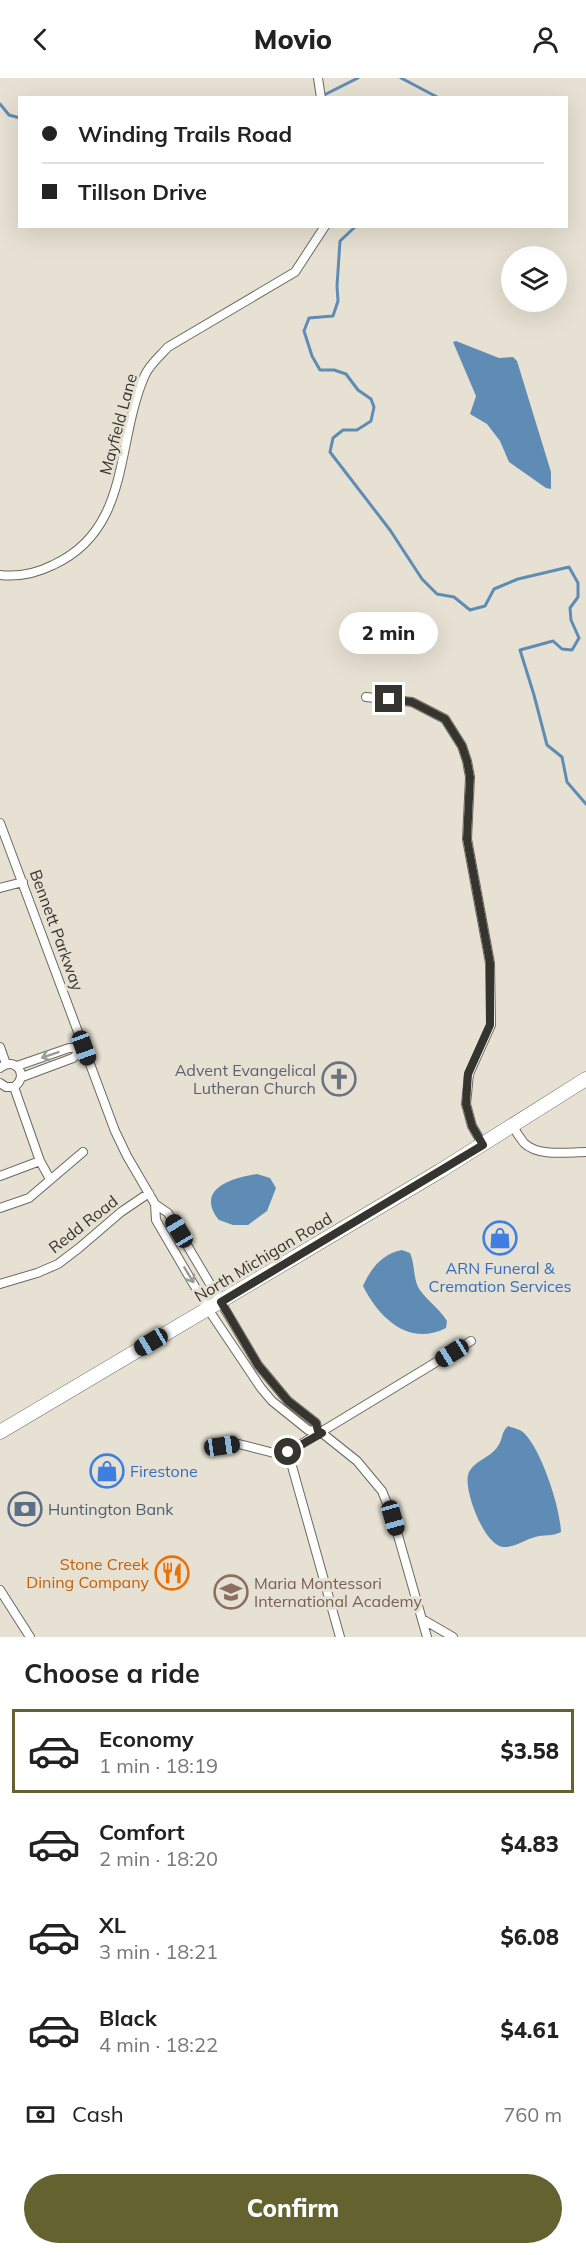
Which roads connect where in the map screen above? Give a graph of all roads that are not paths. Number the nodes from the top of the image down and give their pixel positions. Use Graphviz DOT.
graph roads {
  1 [pos="319,80"];
  2 [pos="321,96"];
  3 [pos="324,228"];
  4 [pos="0,575"];
  5 [pos="366,697"];
  6 [pos="0,823"];
  7 [pos="23,882"];
  8 [pos="0,888"];
  9 [pos="0,1047"];
  10 [pos="84,1048"];
  11 [pos="3,1066"];
  12 [pos="17,1066"];
  13 [pos="22,1077"];
  14 [pos="586,1079"];
  15 [pos="0,1083"];
  16 [pos="14,1087"];
  17 [pos="513,1126"];
  18 [pos="483,1145"];
  19 [pos="83,1152"];
  20 [pos="586,1152"];
  21 [pos="40,1161"];
  22 [pos="0,1176"];
  23 [pos="51,1179"];
  24 [pos="149,1193"];
  25 [pos="155,1204"];
  26 [pos="0,1208"];
  27 [pos="0,1284"];
  28 [pos="214,1305"];
  29 [pos="471,1341"];
  30 [pos="0,1432"];
  31 [pos="320,1432"];
  32 [pos="222,1446"];
  33 [pos="288,1452"];
  34 [pos="0,1590"];
  35 [pos="422,1619"];
  36 [pos="30,1637"];
  37 [pos="340,1637"];
  38 [pos="427,1637"];
  39 [pos="453,1637"];
  1 -- 2 [label="street"];
  3 -- 4 [label="street, Mayfield Lane"];
  5 -- 18 [label="street"];
  6 -- 7 [label="street, Bennett Parkway"];
  7 -- 8 [label="street"];
  7 -- 10 [label="street, Bennett Parkway"];
  9 -- 11 [label="street"];
  10 -- 12 [label="street, one-way"];
  10 -- 13 [label="street"];
  10 -- 24 [label="street, Bennett Parkway"];
  11 -- 12 [label="street"];
  12 -- 13 [label="street"];
  13 -- 16 [label="street"];
  14 -- 17 [label="main road, North Michigan Road"];
  15 -- 16 [label="street"];
  16 -- 21 [label="street"];
  17 -- 18 [label="main road, North Michigan Road"];
  17 -- 20 [label="street"];
  18 -- 28 [label="main road, North Michigan Road"];
  19 -- 23 [label="street"];
  21 -- 22 [label="street"];
  21 -- 23 [label="street"];
  23 -- 26 [label="street"];
  24 -- 25 [label="street, Bennett Parkway"];
  24 -- 27 [label="street, Redd Road"];
  25 -- 28 [label="street, Bennett Parkway"];
  25 -- 28 [label="street, Bennett Parkway, one-way"];
  28 -- 30 [label="main road, North Michigan Road"];
  28 -- 31 [label="street"];
  28 -- 31 [label="street"];
  29 -- 31 [label="street"];
  31 -- 33 [label="street"];
  31 -- 35 [label="street"];
  32 -- 33 [label="street"];
  33 -- 37 [label="street"];
  34 -- 36 [label="street"];
  35 -- 38 [label="street"];
  35 -- 39 [label="street"];
}
